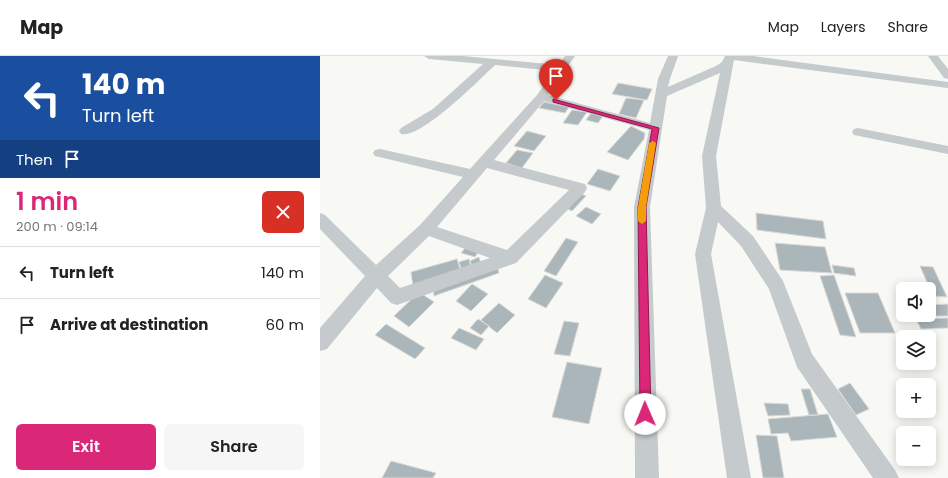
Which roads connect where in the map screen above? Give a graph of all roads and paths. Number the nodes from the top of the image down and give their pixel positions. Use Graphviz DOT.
graph roads {
  1 [pos="429,56"];
  2 [pos="673,56"];
  3 [pos="933,56"];
  4 [pos="729,59"];
  5 [pos="492,62"];
  6 [pos="566,62"];
  7 [pos="948,76"];
  8 [pos="948,85"];
  9 [pos="661,94"];
  10 [pos="541,97"];
  11 [pos="655,128"];
  12 [pos="405,131"];
  13 [pos="858,132"];
  14 [pos="948,150"];
  15 [pos="380,153"];
  16 [pos="484,162"];
  17 [pos="473,175"];
  18 [pos="714,208"];
  19 [pos="320,219"];
  20 [pos="426,229"];
  21 [pos="510,258"];
  22 [pos="376,276"];
  23 [pos="320,342"];
  24 [pos="646,478"];
  25 [pos="739,478"];
  26 [pos="887,478"];
  1 -- 5 [label="street"];
  2 -- 9 [label="street"];
  3 -- 7 [label="street"];
  4 -- 8 [label="street"];
  4 -- 9 [label="street"];
  4 -- 18 [label="street"];
  5 -- 6 [label="street"];
  5 -- 12 [label="street"];
  6 -- 10 [label="street"];
  9 -- 11 [label="street"];
  10 -- 11 [label="street"];
  10 -- 16 [label="street"];
  11 -- 24 [label="street"];
  13 -- 14 [label="street"];
  15 -- 17 [label="street"];
  16 -- 17 [label="street"];
  16 -- 21 [label="street"];
  17 -- 20 [label="street"];
  18 -- 25 [label="street"];
  18 -- 26 [label="street"];
  19 -- 22 [label="street"];
  20 -- 21 [label="street"];
  20 -- 22 [label="street"];
  21 -- 22 [label="street"];
  22 -- 23 [label="street"];
}
